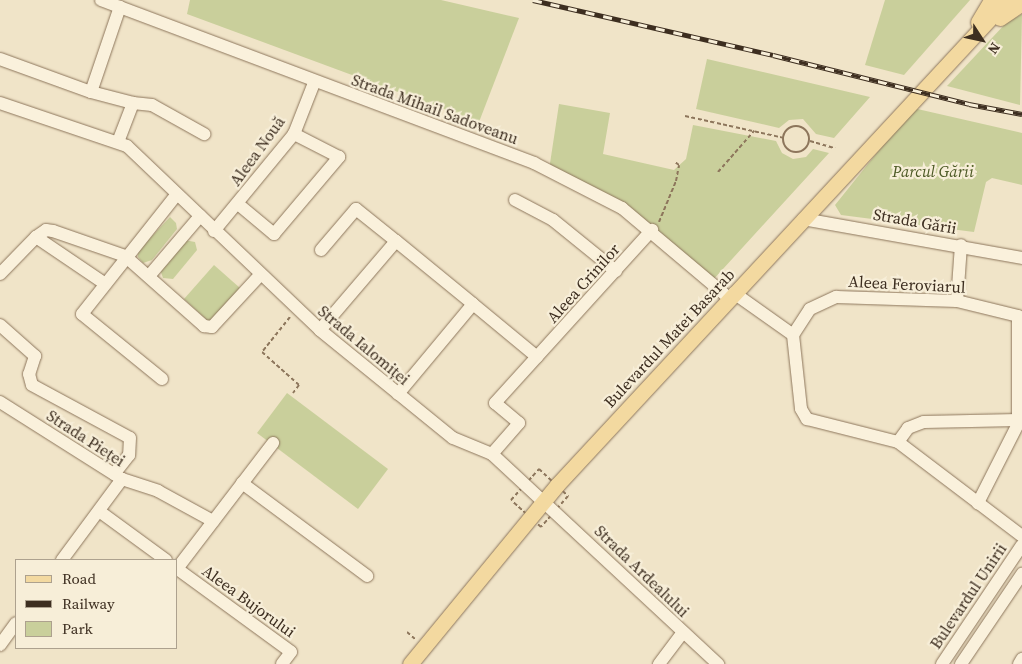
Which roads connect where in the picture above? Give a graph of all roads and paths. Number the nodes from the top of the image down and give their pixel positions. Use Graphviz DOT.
graph roads {
  1 [pos="101,0"];
  2 [pos="991,0"];
  3 [pos="1007,0"];
  4 [pos="1022,3"];
  5 [pos="120,7"];
  6 [pos="964,46"];
  7 [pos="0,59"];
  8 [pos="314,83"];
  9 [pos="927,85"];
  10 [pos="91,92"];
  11 [pos="0,103"];
  12 [pos="133,103"];
  13 [pos="686,116"];
  14 [pos="754,131"];
  15 [pos="204,134"];
  16 [pos="294,134"];
  17 [pos="784,138"];
  18 [pos="809,141"];
  19 [pos="118,142"];
  20 [pos="835,148"];
  21 [pos="675,162"];
  22 [pos="718,172"];
  23 [pos="177,194"];
  24 [pos="514,200"];
  25 [pos="238,204"];
  26 [pos="200,216"];
  27 [pos="803,219"];
  28 [pos="652,230"];
  29 [pos="214,231"];
  30 [pos="36,237"];
  31 [pos="396,241"];
  32 [pos="961,245"];
  33 [pos="321,250"];
  34 [pos="125,256"];
  35 [pos="1022,258"];
  36 [pos="616,271"];
  37 [pos="0,274"];
  38 [pos="260,275"];
  39 [pos="149,276"];
  40 [pos="104,283"];
  41 [pos="732,295"];
  42 [pos="957,301"];
  43 [pos="473,304"];
  44 [pos="296,309"];
  45 [pos="0,325"];
  46 [pos="320,330"];
  47 [pos="793,335"];
  48 [pos="538,357"];
  49 [pos="162,379"];
  50 [pos="293,393"];
  51 [pos="398,394"];
  52 [pos="0,402"];
  53 [pos="1018,420"];
  54 [pos="898,442"];
  55 [pos="272,443"];
  56 [pos="492,454"];
  57 [pos="118,477"];
  58 [pos="242,483"];
  59 [pos="544,500"];
  60 [pos="978,503"];
  61 [pos="99,511"];
  62 [pos="213,521"];
  63 [pos="1022,536"];
  64 [pos="1022,546"];
  65 [pos="63,559"];
  66 [pos="165,559"];
  67 [pos="178,568"];
  68 [pos="178,570"];
  69 [pos="1022,574"];
  70 [pos="367,576"];
  71 [pos="15,624"];
  72 [pos="682,633"];
  73 [pos="0,646"];
  74 [pos="1022,659"];
  75 [pos="282,664"];
  76 [pos="410,664"];
  77 [pos="659,664"];
  78 [pos="718,664"];
  79 [pos="942,664"];
  80 [pos="961,664"];
  81 [pos="1019,664"];
  1 -- 5 [label="street, Strada Mihail Sadoveanu"];
  2 -- 6 [label="main road, Bulevardul Matei Basarab"];
  3 -- 6 [label="main road, Bulevardul Matei Basarab"];
  4 -- 9 [label="main road"];
  5 -- 8 [label="street, Strada Mihail Sadoveanu"];
  5 -- 10 [label="street"];
  6 -- 9 [label="main road, Bulevardul Matei Basarab"];
  7 -- 10 [label="street"];
  8 -- 16 [label="street, Aleea Nouă"];
  8 -- 28 [label="street, Strada Mihail Sadoveanu"];
  9 -- 27 [label="main road, Bulevardul Matei Basarab"];
  10 -- 12 [label="street"];
  11 -- 19 [label="street, Strada Ialomiței"];
  12 -- 15 [label="street"];
  12 -- 19 [label="street"];
  13 -- 14 [label="path"];
  14 -- 17 [label="path"];
  14 -- 22 [label="path"];
  16 -- 25 [label="street, Aleea Nouă"];
  16 -- 25 [label="street"];
  17 -- 18 [label="path"];
  17 -- 18 [label="path"];
  18 -- 20 [label="path"];
  19 -- 23 [label="street, Strada Ialomiței"];
  21 -- 28 [label="path"];
  23 -- 26 [label="street, Strada Ialomiței"];
  23 -- 34 [label="street"];
  24 -- 36 [label="street"];
  25 -- 29 [label="street, Aleea Nouă"];
  26 -- 29 [label="street, Strada Ialomiței"];
  26 -- 39 [label="street"];
  27 -- 32 [label="street, Strada Gării"];
  27 -- 41 [label="main road, Bulevardul Matei Basarab"];
  28 -- 36 [label="street, Aleea Crinilor"];
  28 -- 41 [label="street, Strada Mihail Sadoveanu"];
  29 -- 38 [label="street, Strada Ialomiței"];
  30 -- 34 [label="street"];
  30 -- 37 [label="street"];
  30 -- 40 [label="street"];
  31 -- 33 [label="street"];
  31 -- 43 [label="street"];
  31 -- 46 [label="street"];
  32 -- 35 [label="street, Strada Gării"];
  32 -- 42 [label="street"];
  34 -- 39 [label="street"];
  34 -- 40 [label="street"];
  36 -- 48 [label="street, Aleea Crinilor"];
  38 -- 39 [label="street"];
  38 -- 44 [label="street, Strada Ialomiței"];
  40 -- 49 [label="street"];
  41 -- 47 [label="street"];
  41 -- 59 [label="main road, Bulevardul Matei Basarab"];
  42 -- 47 [label="street, Aleea Feroviarul"];
  42 -- 53 [label="street, Aleea Feroviarul"];
  43 -- 48 [label="street"];
  43 -- 51 [label="street"];
  44 -- 46 [label="street, Strada Ialomiței"];
  44 -- 50 [label="path"];
  45 -- 57 [label="street"];
  46 -- 51 [label="street, Strada Ialomiței"];
  47 -- 54 [label="street"];
  48 -- 56 [label="street, Aleea Crinilor"];
  51 -- 56 [label="street, Strada Ialomiței"];
  52 -- 57 [label="street, Strada Pieței"];
  53 -- 54 [label="street"];
  53 -- 60 [label="street, Aleea Feroviarul"];
  54 -- 60 [label="street"];
  55 -- 58 [label="street"];
  56 -- 59 [label="street, Strada Ialomiței"];
  57 -- 61 [label="street, Strada Pieței"];
  57 -- 62 [label="street"];
  58 -- 62 [label="street"];
  58 -- 70 [label="street"];
  59 -- 72 [label="street, Strada Ardealului"];
  59 -- 76 [label="main road, Bulevardul Matei Basarab"];
  60 -- 63 [label="street"];
  61 -- 65 [label="street, Strada Pieței"];
  61 -- 66 [label="street"];
  62 -- 67 [label="street"];
  64 -- 79 [label="street, Bulevardul Unirii"];
  68 -- 75 [label="street, Aleea Bujorului"];
  69 -- 80 [label="street, Bulevardul Unirii"];
  71 -- 73 [label="street"];
  72 -- 77 [label="street"];
  72 -- 78 [label="street, Strada Ardealului"];
  74 -- 81 [label="street"];
}
